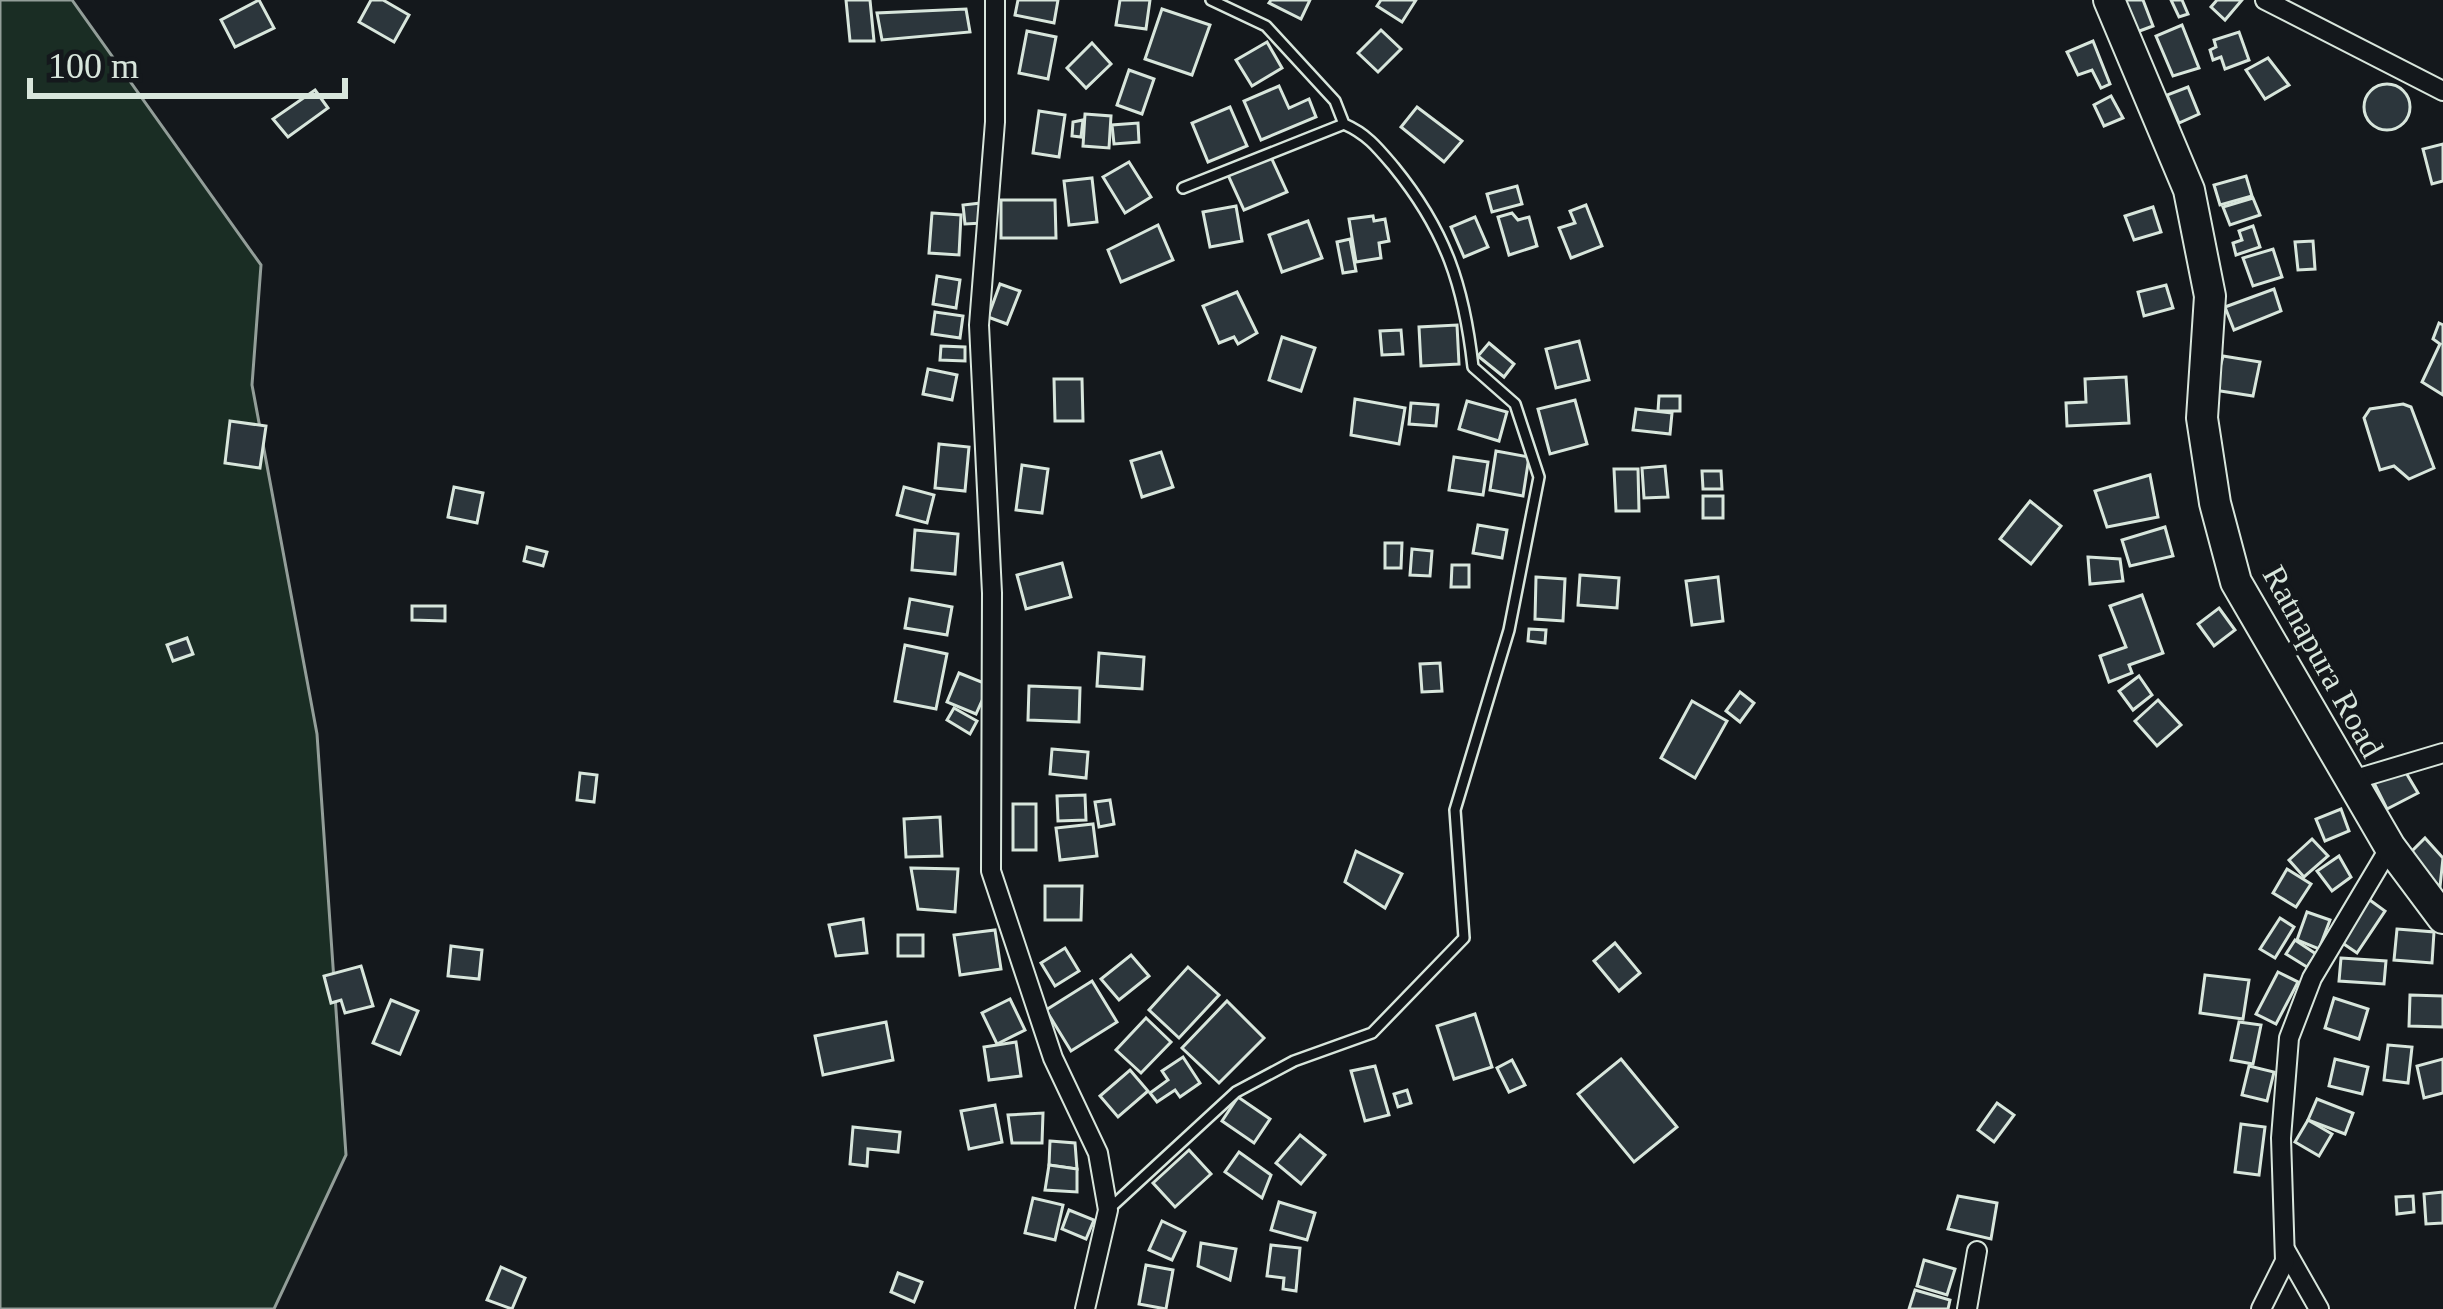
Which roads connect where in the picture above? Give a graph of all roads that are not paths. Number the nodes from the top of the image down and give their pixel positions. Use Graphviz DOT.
graph roads {
  1 [pos="995,0"];
  2 [pos="1211,0"];
  3 [pos="2109,0"];
  4 [pos="2265,0"];
  5 [pos="2443,92"];
  6 [pos="1344,124"];
  7 [pos="1183,188"];
  8 [pos="2443,753"];
  9 [pos="2349,781"];
  10 [pos="2390,848"];
  11 [pos="2443,918"];
  12 [pos="1108,1210"];
  13 [pos="2284,1248"];
  14 [pos="1977,1250"];
  15 [pos="1085,1309"];
  16 [pos="1967,1309"];
  17 [pos="2261,1309"];
  18 [pos="2319,1309"];
  1 -- 12 [label="street"];
  2 -- 6 [label="lane"];
  3 -- 9 [label="highway, Ratnapura Road"];
  4 -- 5 [label="street"];
  6 -- 7 [label="lane"];
  6 -- 12 [label="lane"];
  8 -- 9 [label="street"];
  9 -- 10 [label="highway, Ratnapura Road"];
  10 -- 11 [label="highway, Ratnapura Road"];
  10 -- 13 [label="street"];
  12 -- 15 [label="street"];
  13 -- 17 [label="street"];
  13 -- 18 [label="street"];
  14 -- 16 [label="street"];
}
